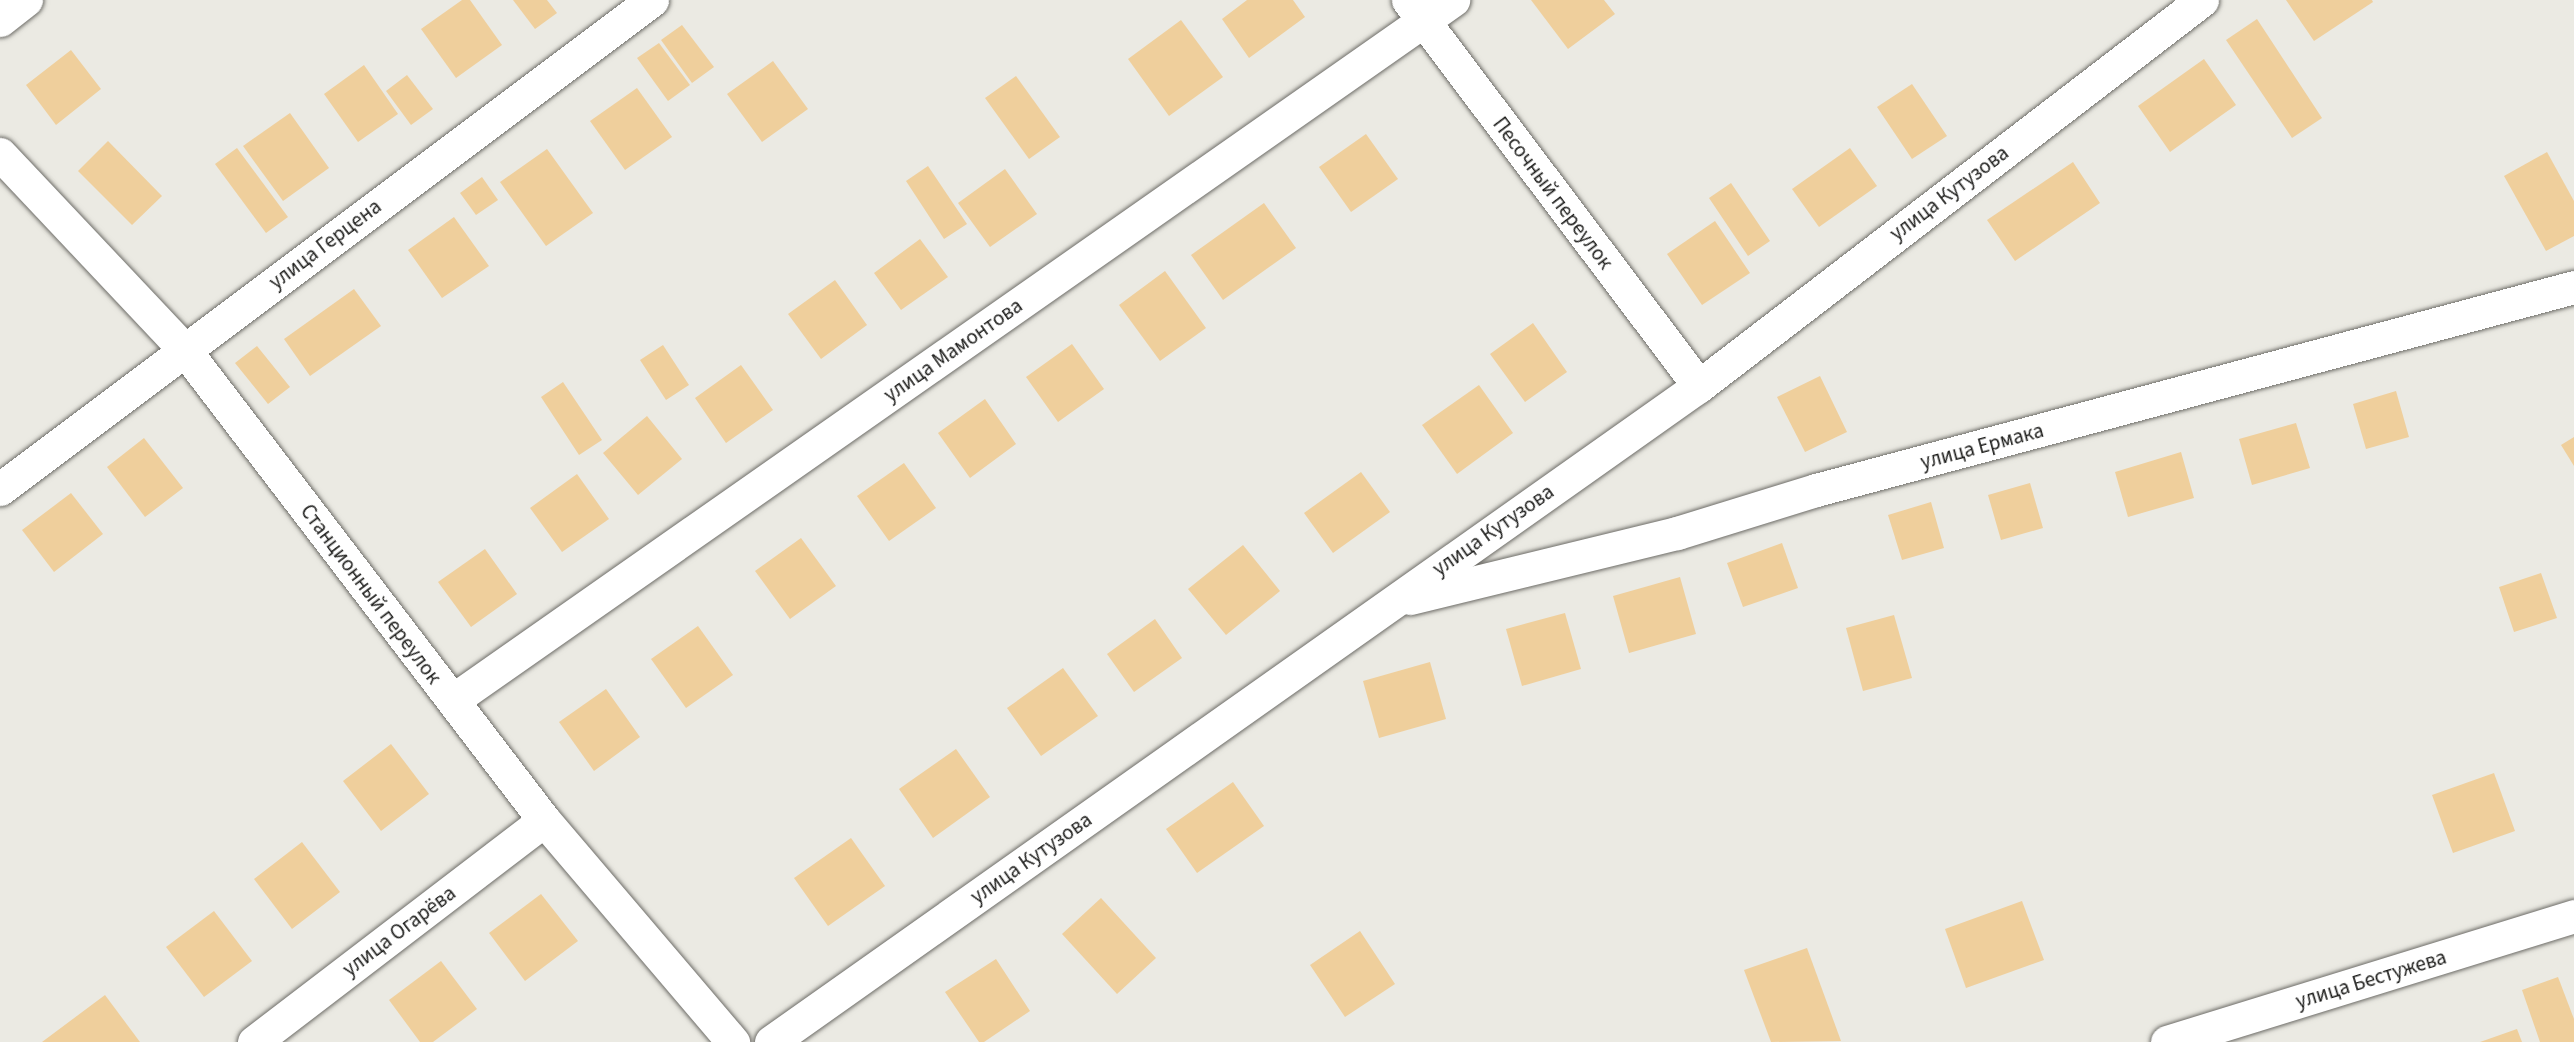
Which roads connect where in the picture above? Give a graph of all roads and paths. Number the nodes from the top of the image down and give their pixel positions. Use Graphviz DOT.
graph roads {
  1 [pos="26,0"];
  2 [pos="652,0"];
  3 [pos="1453,0"];
  4 [pos="2202,0"];
  5 [pos="1416,11"];
  6 [pos="0,20"];
  7 [pos="0,154"];
  8 [pos="2574,287"];
  9 [pos="184,349"];
  10 [pos="1699,386"];
  11 [pos="0,489"];
  12 [pos="1391,603"];
  13 [pos="453,700"];
  14 [pos="544,820"];
  15 [pos="2574,916"];
  16 [pos="254,1042"];
  17 [pos="733,1042"];
  18 [pos="771,1042"];
  19 [pos="2167,1042"];
  1 -- 6 [label="street"];
  2 -- 9 [label="street, улица Герцена"];
  3 -- 5 [label="street, улица Мамонтова"];
  4 -- 10 [label="street, улица Кутузова"];
  5 -- 10 [label="street, Песочный переулок"];
  5 -- 13 [label="street, улица Мамонтова"];
  7 -- 9 [label="street, Станционный переулок"];
  8 -- 12 [label="street, улица Ермака"];
  9 -- 11 [label="street, улица Герцена"];
  9 -- 13 [label="street, Станционный переулок"];
  10 -- 12 [label="street, улица Кутузова"];
  12 -- 18 [label="street, улица Кутузова"];
  13 -- 14 [label="street, Станционный переулок"];
  14 -- 16 [label="street, улица Огарёва"];
  14 -- 17 [label="street, Станционный переулок"];
  15 -- 19 [label="street, улица Бестужева"];
}
